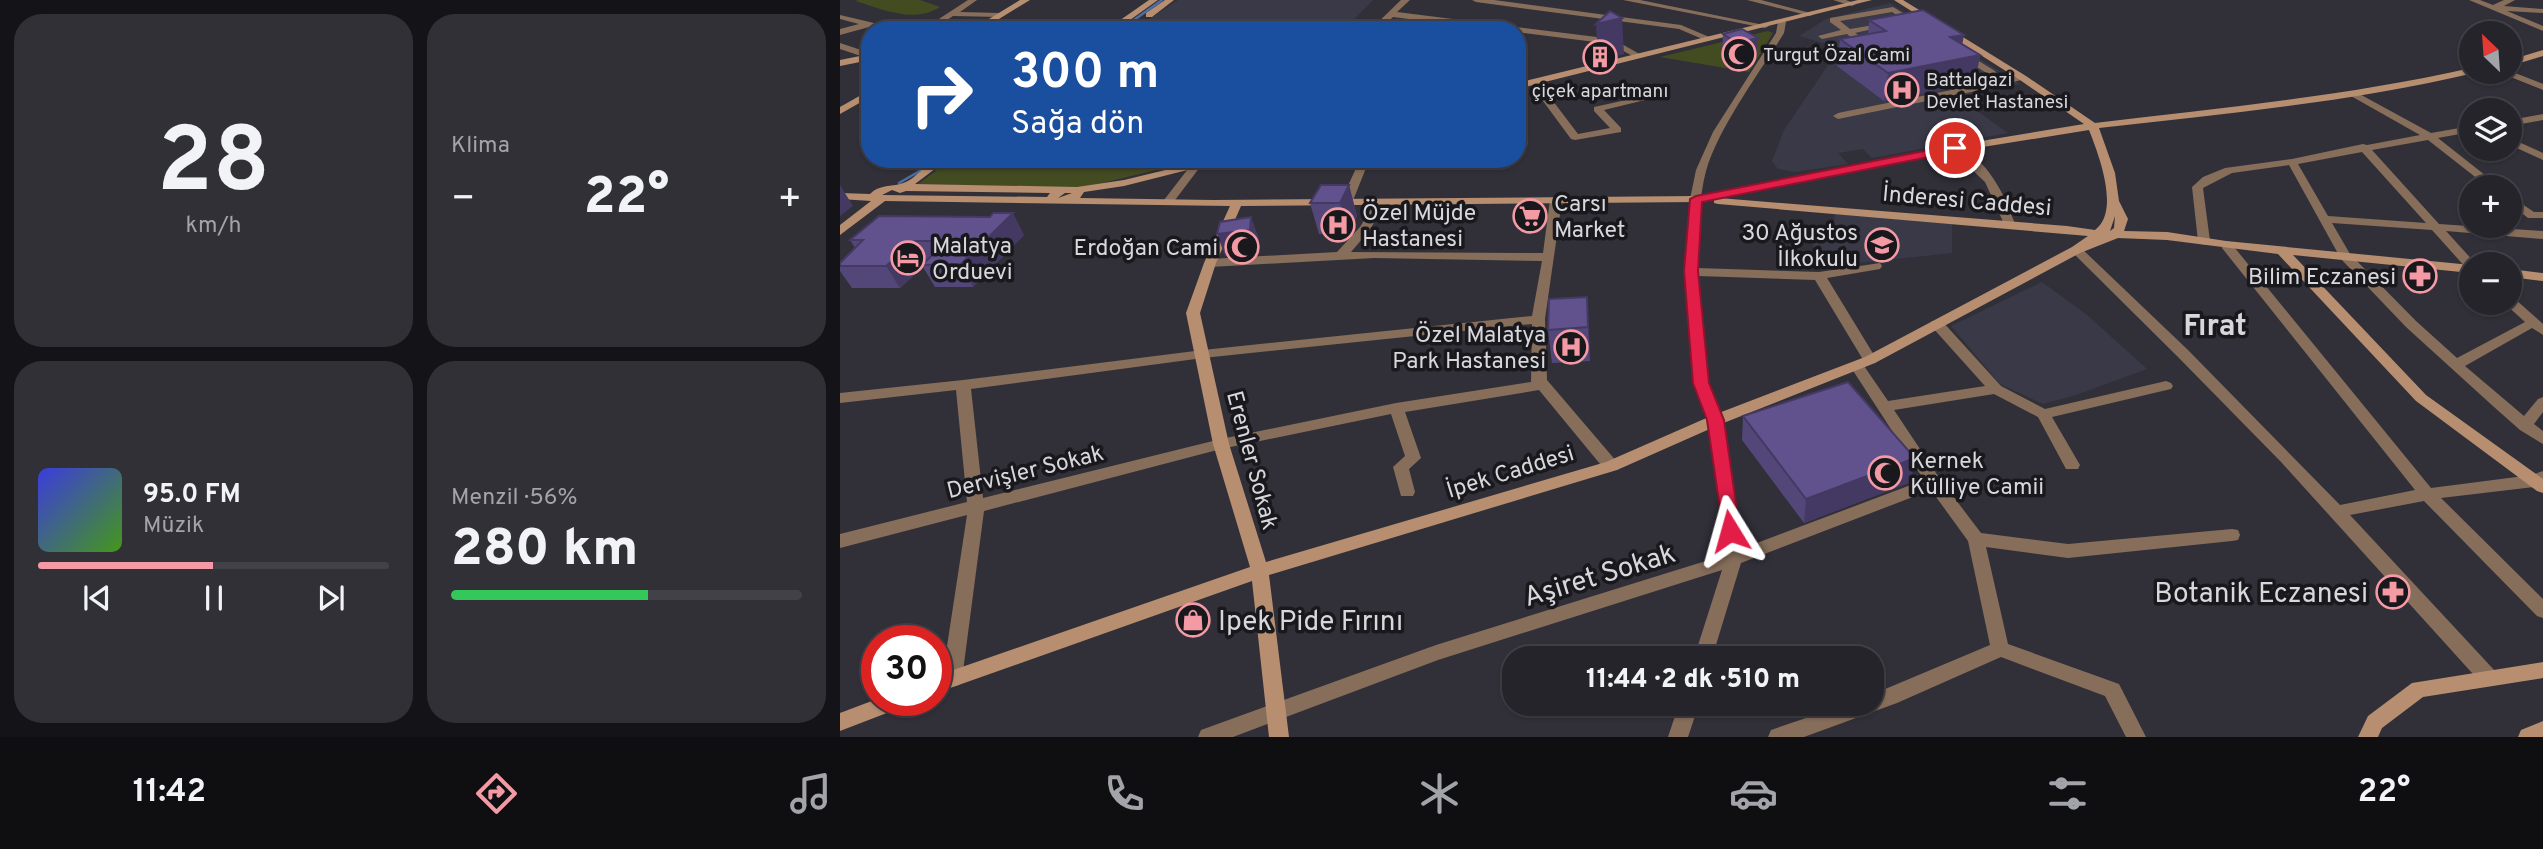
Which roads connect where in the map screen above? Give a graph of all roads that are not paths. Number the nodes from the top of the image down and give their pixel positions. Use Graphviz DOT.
graph roads {
  1 [pos="973,0"];
  2 [pos="1026,0"];
  3 [pos="1154,0"];
  4 [pos="1170,0"];
  5 [pos="1406,0"];
  6 [pos="1476,0"];
  7 [pos="1544,0"];
  8 [pos="1626,0"];
  9 [pos="1751,0"];
  10 [pos="1837,0"];
  11 [pos="1868,0"];
  12 [pos="1898,0"];
  13 [pos="2473,0"];
  14 [pos="2511,0"];
  15 [pos="1852,4"];
  16 [pos="2493,8"];
  17 [pos="1532,11"];
  18 [pos="2543,11"];
  19 [pos="951,13"];
  20 [pos="1391,14"];
  21 [pos="1810,14"];
  22 [pos="1001,15"];
  23 [pos="1609,16"];
  24 [pos="840,17"];
  25 [pos="939,21"];
  26 [pos="991,21"];
  27 [pos="1123,21"];
  28 [pos="1140,21"];
  29 [pos="1384,21"];
  30 [pos="1458,21"];
  31 [pos="861,22"];
  32 [pos="1782,22"];
  33 [pos="1938,24"];
  34 [pos="1840,25"];
  35 [pos="1910,25"];
  36 [pos="861,26"];
  37 [pos="1765,26"];
  38 [pos="1921,27"];
  39 [pos="1526,29"];
  40 [pos="2543,29"];
  41 [pos="840,32"];
  42 [pos="1849,32"];
  43 [pos="1896,32"];
  44 [pos="1858,38"];
  45 [pos="1710,39"];
  46 [pos="1943,41"];
  47 [pos="1840,42"];
  48 [pos="840,46"];
  49 [pos="1954,48"];
  50 [pos="2543,53"];
  51 [pos="861,54"];
  52 [pos="1639,57"];
  53 [pos="861,59"];
  54 [pos="2522,59"];
  55 [pos="840,63"];
  56 [pos="2459,73"];
  57 [pos="2023,78"];
  58 [pos="2522,79"];
  59 [pos="1534,82"];
  60 [pos="1526,84"];
  61 [pos="1996,84"];
  62 [pos="2543,87"];
  63 [pos="2354,94"];
  64 [pos="861,98"];
  65 [pos="1640,100"];
  66 [pos="840,111"];
  67 [pos="1838,116"];
  68 [pos="2540,119"];
  69 [pos="2522,121"];
  70 [pos="2093,126"];
  71 [pos="2459,131"];
  72 [pos="2429,135"];
  73 [pos="2363,147"];
  74 [pos="2522,147"];
  75 [pos="1955,148"];
  76 [pos="2543,157"];
  77 [pos="2292,162"];
  78 [pos="915,168"];
  79 [pos="928,168"];
  80 [pos="1191,168"];
  81 [pos="1194,168"];
  82 [pos="1361,168"];
  83 [pos="2480,175"];
  84 [pos="1124,183"];
  85 [pos="840,188"];
  86 [pos="886,193"];
  87 [pos="840,196"];
  88 [pos="1062,197"];
  89 [pos="1696,199"];
  90 [pos="1556,200"];
  91 [pos="1115,201"];
  92 [pos="2113,201"];
  93 [pos="1168,202"];
  94 [pos="1237,203"];
  95 [pos="1346,203"];
  96 [pos="1380,203"];
  97 [pos="2522,207"];
  98 [pos="2537,216"];
  99 [pos="2324,219"];
  100 [pos="840,220"];
  101 [pos="2009,224"];
  102 [pos="2543,225"];
  103 [pos="2435,229"];
  104 [pos="840,231"];
  105 [pos="2097,234"];
  106 [pos="2115,234"];
  107 [pos="2543,235"];
  108 [pos="2204,241"];
  109 [pos="2226,245"];
  110 [pos="2076,250"];
  111 [pos="2281,250"];
  112 [pos="2459,254"];
  113 [pos="1340,256"];
  114 [pos="2345,256"];
  115 [pos="1549,257"];
  116 [pos="1210,263"];
  117 [pos="1876,266"];
  118 [pos="2459,266"];
  119 [pos="1691,271"];
  120 [pos="2522,274"];
  121 [pos="1819,276"];
  122 [pos="2543,277"];
  123 [pos="2522,313"];
  124 [pos="1538,319"];
  125 [pos="1937,324"];
  126 [pos="2538,327"];
  127 [pos="1203,354"];
  128 [pos="1863,363"];
  129 [pos="2456,365"];
  130 [pos="1540,381"];
  131 [pos="963,385"];
  132 [pos="2166,386"];
  133 [pos="1996,389"];
  134 [pos="840,398"];
  135 [pos="2543,402"];
  136 [pos="1884,407"];
  137 [pos="1396,408"];
  138 [pos="2043,415"];
  139 [pos="1716,420"];
  140 [pos="2525,426"];
  141 [pos="2543,439"];
  142 [pos="1221,444"];
  143 [pos="2072,465"];
  144 [pos="1611,466"];
  145 [pos="2540,482"];
  146 [pos="1934,483"];
  147 [pos="1407,492"];
  148 [pos="2427,494"];
  149 [pos="976,507"];
  150 [pos="2339,511"];
  151 [pos="2232,535"];
  152 [pos="1976,539"];
  153 [pos="840,541"];
  154 [pos="1734,559"];
  155 [pos="1260,571"];
  156 [pos="2543,611"];
  157 [pos="952,638"];
  158 [pos="1707,646"];
  159 [pos="2000,649"];
  160 [pos="2543,670"];
  161 [pos="2489,678"];
  162 [pos="952,679"];
  163 [pos="1278,709"];
  164 [pos="861,714"];
  165 [pos="1685,716"];
  166 [pos="840,722"];
  167 [pos="2543,730"];
  168 [pos="1208,737"];
  169 [pos="1279,737"];
  170 [pos="1678,737"];
  171 [pos="1778,737"];
  172 [pos="2136,737"];
  173 [pos="2368,737"];
  174 [pos="2528,737"];
  1 -- 19 [label="street"];
  2 -- 22 [label="main road"];
  3 -- 27 [label="main road"];
  4 -- 28 [label="main road"];
  5 -- 20 [label="street"];
  6 -- 17 [label="street"];
  7 -- 17 [label="street"];
  8 -- 23 [label="street"];
  8 -- 37 [label="street"];
  9 -- 21 [label="street"];
  10 -- 15 [label="street"];
  11 -- 15 [label="main road"];
  12 -- 33 [label="main road"];
  13 -- 16 [label="street"];
  14 -- 16 [label="street"];
  15 -- 21 [label="main road"];
  16 -- 18 [label="street"];
  16 -- 40 [label="street"];
  17 -- 23 [label="street"];
  19 -- 22 [label="street"];
  19 -- 25 [label="street"];
  20 -- 29 [label="street"];
  20 -- 30 [label="street"];
  21 -- 32 [label="main road"];
  22 -- 26 [label="main road"];
  23 -- 45 [label="street"];
  24 -- 31 [label="street"];
  32 -- 37 [label="main road"];
  32 -- 89 [label="street"];
  33 -- 38 [label="street"];
  33 -- 57 [label="main road"];
  34 -- 35 [label="street"];
  34 -- 42 [label="street"];
  34 -- 42 [label="street"];
  35 -- 38 [label="street"];
  35 -- 42 [label="street"];
  36 -- 41 [label="street"];
  37 -- 45 [label="main road"];
  38 -- 46 [label="street"];
  39 -- 52 [label="street"];
  42 -- 44 [label="street"];
  43 -- 44 [label="street"];
  44 -- 47 [label="street"];
  45 -- 52 [label="main road"];
  48 -- 51 [label="street"];
  49 -- 61 [label="street"];
  50 -- 54 [label="main road"];
  52 -- 59 [label="main road"];
  53 -- 55 [label="main road"];
  56 -- 63 [label="main road"];
  57 -- 61 [label="street"];
  57 -- 70 [label="main road"];
  58 -- 62 [label="street"];
  59 -- 60 [label="main road"];
  59 -- 65 [label="street"];
  61 -- 67 [label="street"];
  63 -- 70 [label="main road"];
  63 -- 72 [label="street"];
  64 -- 66 [label="main road"];
  68 -- 69 [label="street"];
  70 -- 75 [label="main road"];
  70 -- 92 [label="main road"];
  71 -- 72 [label="street"];
  72 -- 73 [label="street"];
  72 -- 83 [label="street"];
  73 -- 77 [label="street"];
  73 -- 103 [label="street"];
  74 -- 76 [label="street"];
  75 -- 89 [label="main road"];
  75 -- 101 [label="street"];
  77 -- 99 [label="street"];
  77 -- 108 [label="street"];
  78 -- 86 [label="main road"];
  79 -- 86 [label="main road"];
  80 -- 84 [label="main road"];
  81 -- 93 [label="street"];
  82 -- 95 [label="street"];
  84 -- 88 [label="main road"];
  84 -- 91 [label="main road"];
  85 -- 86 [label="main road"];
  86 -- 87 [label="main road"];
  86 -- 88 [label="main road"];
  86 -- 88 [label="main road"];
  86 -- 100 [label="main road"];
  86 -- 104 [label="main road"];
  88 -- 91 [label="main road"];
  89 -- 90 [label="main road"];
  89 -- 101 [label="main road, İnderesi Caddesi"];
  89 -- 119 [label="street"];
  90 -- 96 [label="main road"];
  90 -- 115 [label="street"];
  91 -- 93 [label="main road"];
  92 -- 105 [label="main road"];
  92 -- 106 [label="main road"];
  93 -- 94 [label="main road"];
  94 -- 95 [label="main road"];
  94 -- 116 [label="main road, Erenler Sokak"];
  95 -- 96 [label="main road"];
  96 -- 113 [label="street"];
  97 -- 98 [label="street"];
  98 -- 102 [label="street"];
  99 -- 103 [label="street"];
  99 -- 114 [label="street"];
  101 -- 105 [label="main road, İnderesi Caddesi"];
  103 -- 107 [label="street"];
  103 -- 112 [label="street"];
  105 -- 106 [label="main road, İnderesi Caddesi"];
  105 -- 110 [label="main road"];
  106 -- 108 [label="main road, İnderesi Caddesi"];
  106 -- 110 [label="main road"];
  108 -- 109 [label="main road, İnderesi Caddesi"];
  109 -- 111 [label="main road, İnderesi Caddesi"];
  109 -- 148 [label="street"];
  110 -- 125 [label="main road, İpek Caddesi"];
  110 -- 150 [label="street"];
  111 -- 114 [label="main road, İnderesi Caddesi"];
  111 -- 145 [label="main road"];
  113 -- 115 [label="street"];
  113 -- 116 [label="street"];
  114 -- 118 [label="main road, İnderesi Caddesi"];
  114 -- 129 [label="street"];
  115 -- 124 [label="street"];
  116 -- 127 [label="main road, Erenler Sokak"];
  117 -- 121 [label="street"];
  119 -- 121 [label="street"];
  119 -- 139 [label="street"];
  120 -- 122 [label="main road"];
  121 -- 128 [label="street"];
  123 -- 126 [label="street"];
  124 -- 127 [label="street"];
  124 -- 130 [label="street"];
  125 -- 128 [label="main road, İpek Caddesi"];
  125 -- 133 [label="street"];
  126 -- 129 [label="street"];
  127 -- 131 [label="street"];
  127 -- 142 [label="main road, Erenler Sokak"];
  128 -- 136 [label="street"];
  128 -- 139 [label="main road, İpek Caddesi"];
  129 -- 140 [label="street"];
  130 -- 137 [label="street, Dervişler Sokak"];
  130 -- 144 [label="street"];
  131 -- 134 [label="street"];
  131 -- 149 [label="street"];
  132 -- 138 [label="street"];
  133 -- 136 [label="street"];
  133 -- 138 [label="street"];
  135 -- 140 [label="street"];
  136 -- 146 [label="street"];
  137 -- 142 [label="street, Dervişler Sokak"];
  137 -- 147 [label="street"];
  138 -- 143 [label="street"];
  139 -- 144 [label="main road, İpek Caddesi"];
  139 -- 154 [label="street"];
  140 -- 141 [label="street"];
  142 -- 149 [label="street, Dervişler Sokak"];
  142 -- 155 [label="main road, Erenler Sokak"];
  144 -- 155 [label="main road, İpek Caddesi"];
  145 -- 148 [label="street"];
  146 -- 152 [label="street"];
  146 -- 154 [label="street, Aşiret Sokak"];
  148 -- 150 [label="street"];
  148 -- 156 [label="street"];
  149 -- 153 [label="street, Dervişler Sokak"];
  149 -- 157 [label="street"];
  150 -- 161 [label="street"];
  151 -- 152 [label="street"];
  152 -- 159 [label="street"];
  154 -- 158 [label="street"];
  154 -- 163 [label="street, Aşiret Sokak"];
  155 -- 162 [label="main road, İpek Caddesi"];
  155 -- 163 [label="main road, Erenler Sokak"];
  159 -- 171 [label="street"];
  159 -- 172 [label="street"];
  160 -- 161 [label="main road"];
  161 -- 173 [label="main road"];
  163 -- 168 [label="street, Aşiret Sokak"];
  163 -- 169 [label="main road, Erenler Sokak"];
  164 -- 166 [label="main road"];
  165 -- 170 [label="street"];
  167 -- 174 [label="main road"];
}
